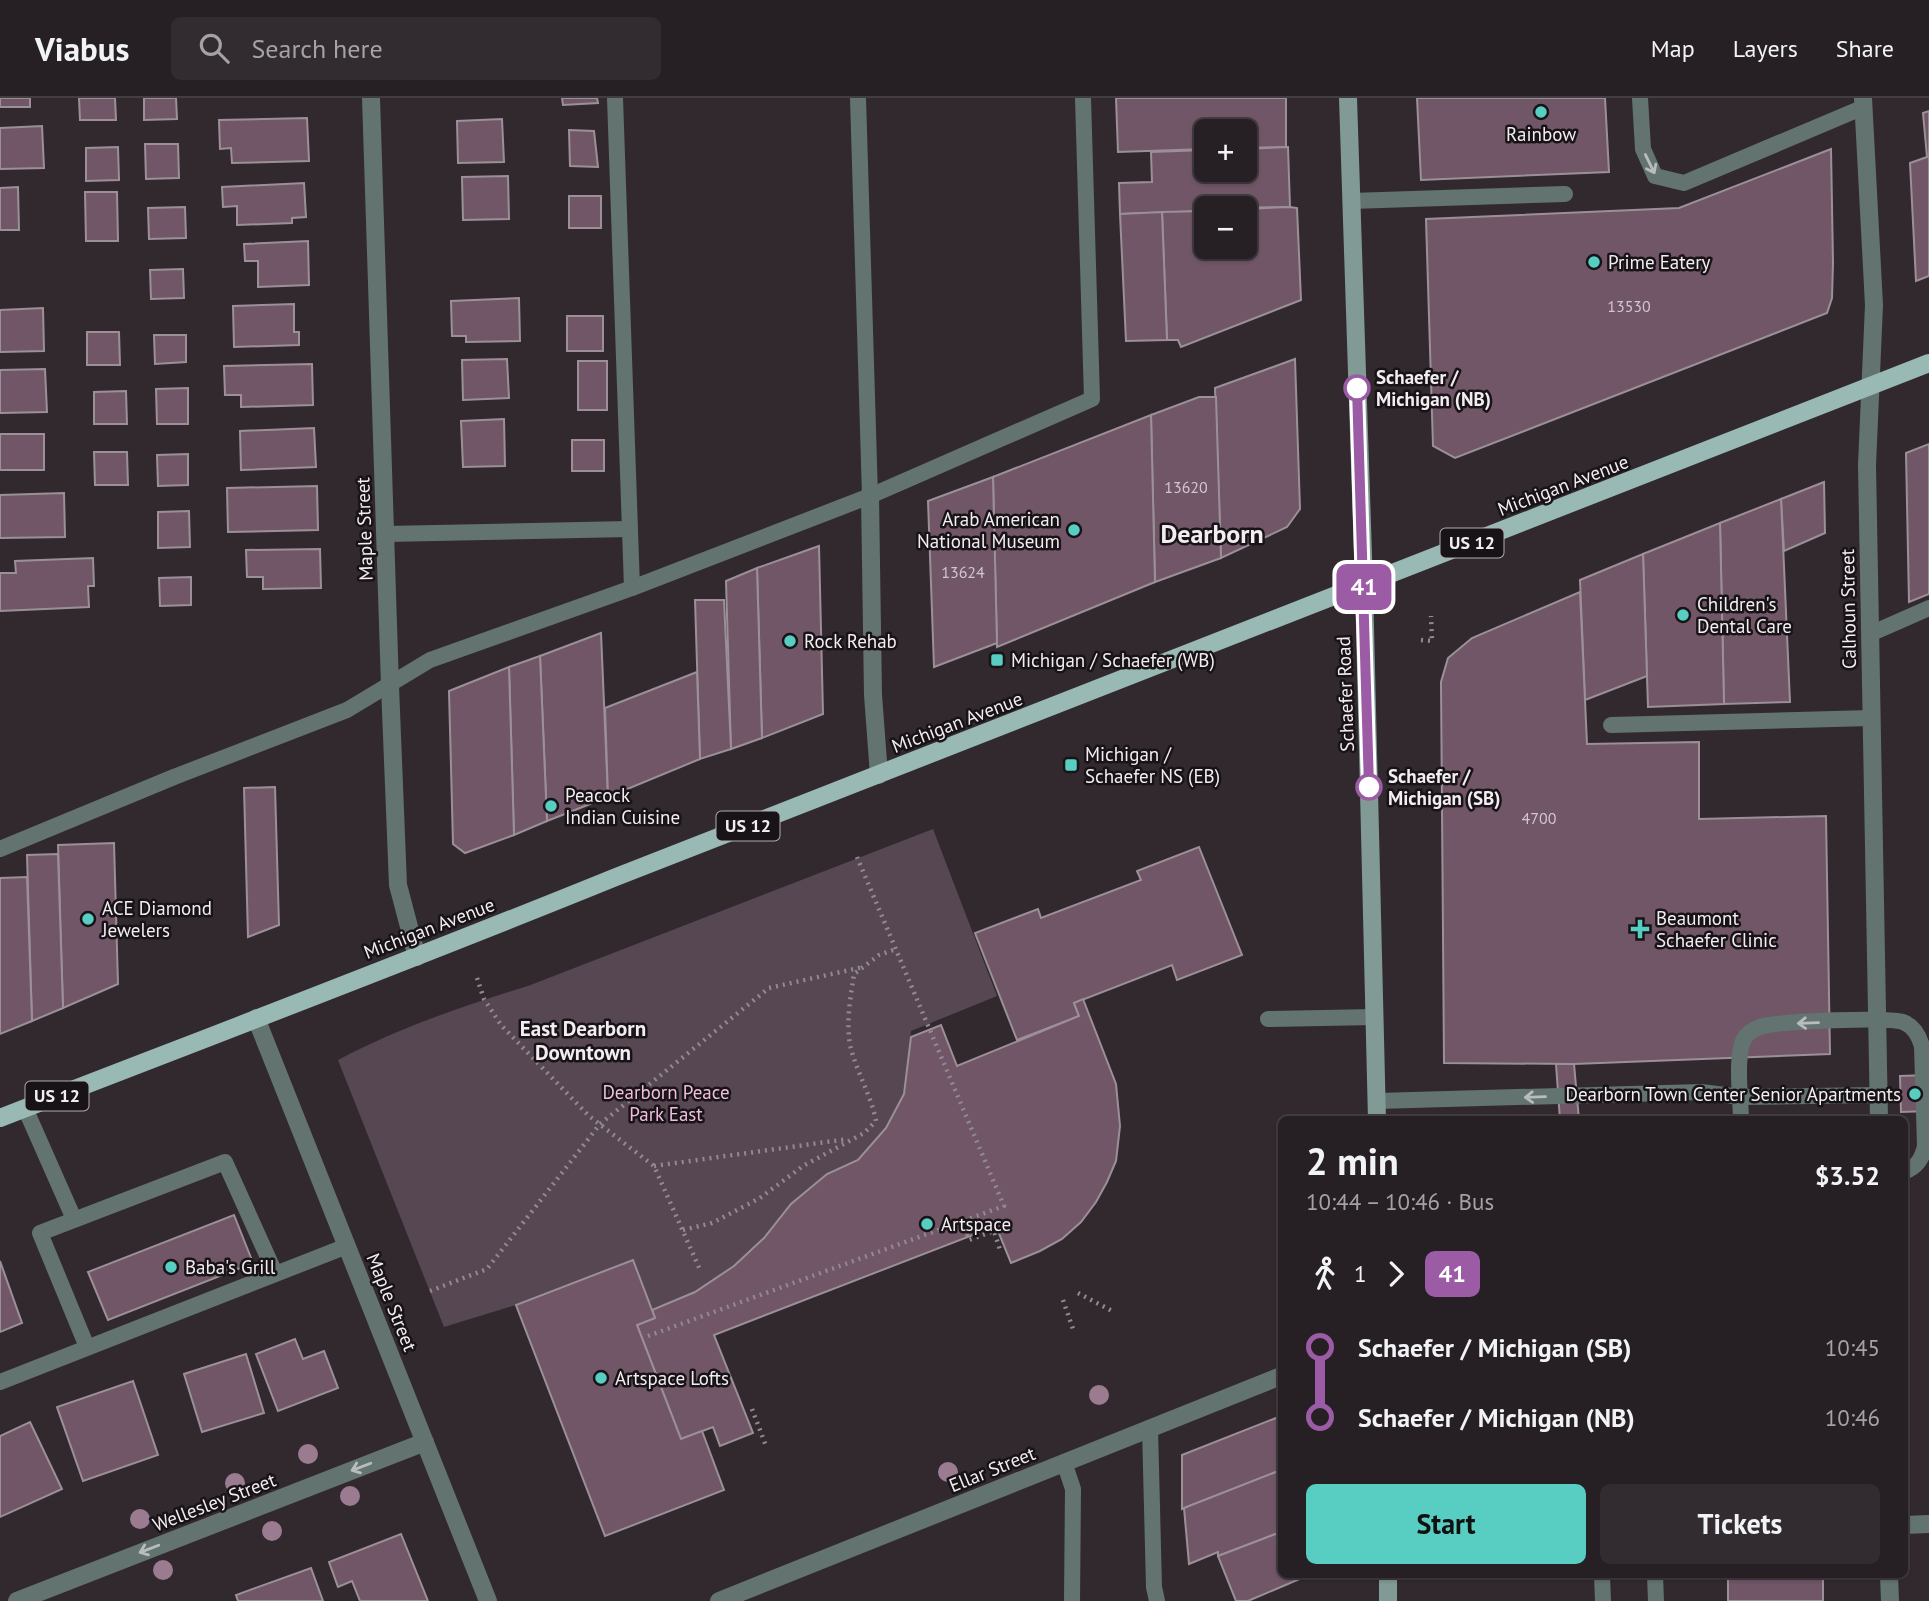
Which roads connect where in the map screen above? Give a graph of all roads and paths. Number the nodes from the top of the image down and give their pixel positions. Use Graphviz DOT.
graph roads {
  1 [pos="371,98"];
  2 [pos="615,98"];
  3 [pos="858,98"];
  4 [pos="1083,98"];
  5 [pos="1348,98"];
  6 [pos="1640,98"];
  7 [pos="1863,103"];
  8 [pos="1565,194"];
  9 [pos="1351,201"];
  10 [pos="1929,363"];
  11 [pos="1871,386"];
  12 [pos="870,496"];
  13 [pos="629,529"];
  14 [pos="386,534"];
  15 [pos="1364,586"];
  16 [pos="632,588"];
  17 [pos="1929,608"];
  18 [pos="1431,616"];
  19 [pos="1870,634"];
  20 [pos="1420,640"];
  21 [pos="390,686"];
  22 [pos="1871,718"];
  23 [pos="1611,725"];
  24 [pos="879,775"];
  25 [pos="0,849"];
  26 [pos="857,858"];
  27 [pos="896,949"];
  28 [pos="417,957"];
  29 [pos="863,967"];
  30 [pos="477,978"];
  31 [pos="1375,1017"];
  32 [pos="256,1018"];
  33 [pos="1268,1019"];
  34 [pos="1876,1020"];
  35 [pos="1878,1095"];
  36 [pos="1741,1097"];
  37 [pos="1377,1101"];
  38 [pos="25,1108"];
  39 [pos="1377,1116"];
  40 [pos="1741,1116"];
  41 [pos="1879,1116"];
  42 [pos="0,1118"];
  43 [pos="600,1124"];
  44 [pos="853,1139"];
  45 [pos="654,1166"];
  46 [pos="1908,1171"];
  47 [pos="74,1219"];
  48 [pos="962,1221"];
  49 [pos="683,1230"];
  50 [pos="347,1247"];
  51 [pos="1001,1253"];
  52 [pos="701,1272"];
  53 [pos="275,1273"];
  54 [pos="429,1291"];
  55 [pos="1078,1293"];
  56 [pos="1063,1300"];
  57 [pos="1114,1312"];
  58 [pos="1073,1328"];
  59 [pos="648,1336"];
  60 [pos="88,1348"];
  61 [pos="1278,1377"];
  62 [pos="0,1382"];
  63 [pos="752,1409"];
  64 [pos="1150,1428"];
  65 [pos="425,1442"];
  66 [pos="766,1446"];
  67 [pos="1064,1462"];
  68 [pos="1929,1524"];
  69 [pos="1908,1525"];
  70 [pos="1388,1578"];
  71 [pos="1602,1578"];
  72 [pos="1655,1578"];
  73 [pos="1889,1578"];
  74 [pos="18,1601"];
  75 [pos="488,1601"];
  76 [pos="719,1601"];
  77 [pos="1072,1601"];
  78 [pos="1157,1601"];
  79 [pos="1388,1601"];
  80 [pos="1602,1601"];
  81 [pos="1656,1601"];
  82 [pos="1890,1601"];
  1 -- 14 [label="street, Maple Street"];
  2 -- 13 [label="lane"];
  3 -- 12 [label="lane"];
  4 -- 12 [label="lane"];
  5 -- 9 [label="main road, Schaefer Road"];
  6 -- 7 [label="lane, one-way"];
  7 -- 11 [label="street, Calhoun Street"];
  8 -- 9 [label="lane"];
  9 -- 15 [label="main road, Schaefer Road"];
  10 -- 11 [label="main road, Michigan Avenue / US 12"];
  11 -- 15 [label="main road, Michigan Avenue / US 12"];
  11 -- 19 [label="street, Calhoun Street"];
  12 -- 16 [label="lane"];
  12 -- 24 [label="street"];
  13 -- 14 [label="lane"];
  13 -- 16 [label="lane"];
  14 -- 21 [label="street, Maple Street"];
  15 -- 24 [label="main road, Michigan Avenue / US 12"];
  15 -- 31 [label="main road, Schaefer Road"];
  16 -- 21 [label="lane"];
  17 -- 19 [label="lane"];
  18 -- 20 [label="path"];
  19 -- 22 [label="street, Calhoun Street"];
  21 -- 25 [label="lane"];
  21 -- 28 [label="street, Maple Street"];
  22 -- 23 [label="lane"];
  22 -- 34 [label="street, Calhoun Street"];
  24 -- 28 [label="main road, Michigan Avenue / US 12"];
  26 -- 27 [label="path"];
  27 -- 29 [label="path"];
  27 -- 48 [label="path"];
  28 -- 32 [label="main road, Michigan Avenue / US 12"];
  29 -- 43 [label="path"];
  29 -- 44 [label="path"];
  30 -- 43 [label="path"];
  31 -- 33 [label="lane"];
  31 -- 37 [label="main road, Schaefer Road"];
  32 -- 38 [label="main road, Michigan Avenue / US 12"];
  32 -- 50 [label="street, Maple Street"];
  34 -- 35 [label="street, Calhoun Street"];
  34 -- 36 [label="lane, one-way"];
  34 -- 46 [label="lane"];
  35 -- 36 [label="lane"];
  35 -- 41 [label="street, Calhoun Street"];
  36 -- 37 [label="lane, one-way"];
  36 -- 40 [label="lane"];
  37 -- 39 [label="main road, Schaefer Road"];
  38 -- 42 [label="main road, Michigan Avenue / US 12"];
  38 -- 47 [label="lane"];
  43 -- 45 [label="path"];
  43 -- 54 [label="path"];
  44 -- 45 [label="path"];
  44 -- 49 [label="path"];
  45 -- 49 [label="path"];
  47 -- 53 [label="lane"];
  47 -- 60 [label="lane"];
  48 -- 51 [label="path"];
  48 -- 59 [label="path"];
  49 -- 52 [label="path"];
  50 -- 53 [label="lane"];
  50 -- 65 [label="street, Maple Street"];
  53 -- 60 [label="lane"];
  55 -- 57 [label="path"];
  56 -- 58 [label="path"];
  60 -- 62 [label="lane"];
  61 -- 64 [label="street, Ellar Street"];
  63 -- 66 [label="path"];
  64 -- 67 [label="street, Ellar Street"];
  64 -- 78 [label="lane"];
  65 -- 74 [label="street, Wellesley Street, one-way"];
  65 -- 75 [label="street, Maple Street"];
  67 -- 76 [label="street, Ellar Street"];
  67 -- 77 [label="lane"];
  68 -- 69 [label="street"];
  70 -- 79 [label="main road"];
  71 -- 80 [label="lane"];
  72 -- 81 [label="lane"];
  73 -- 82 [label="street"];
}
